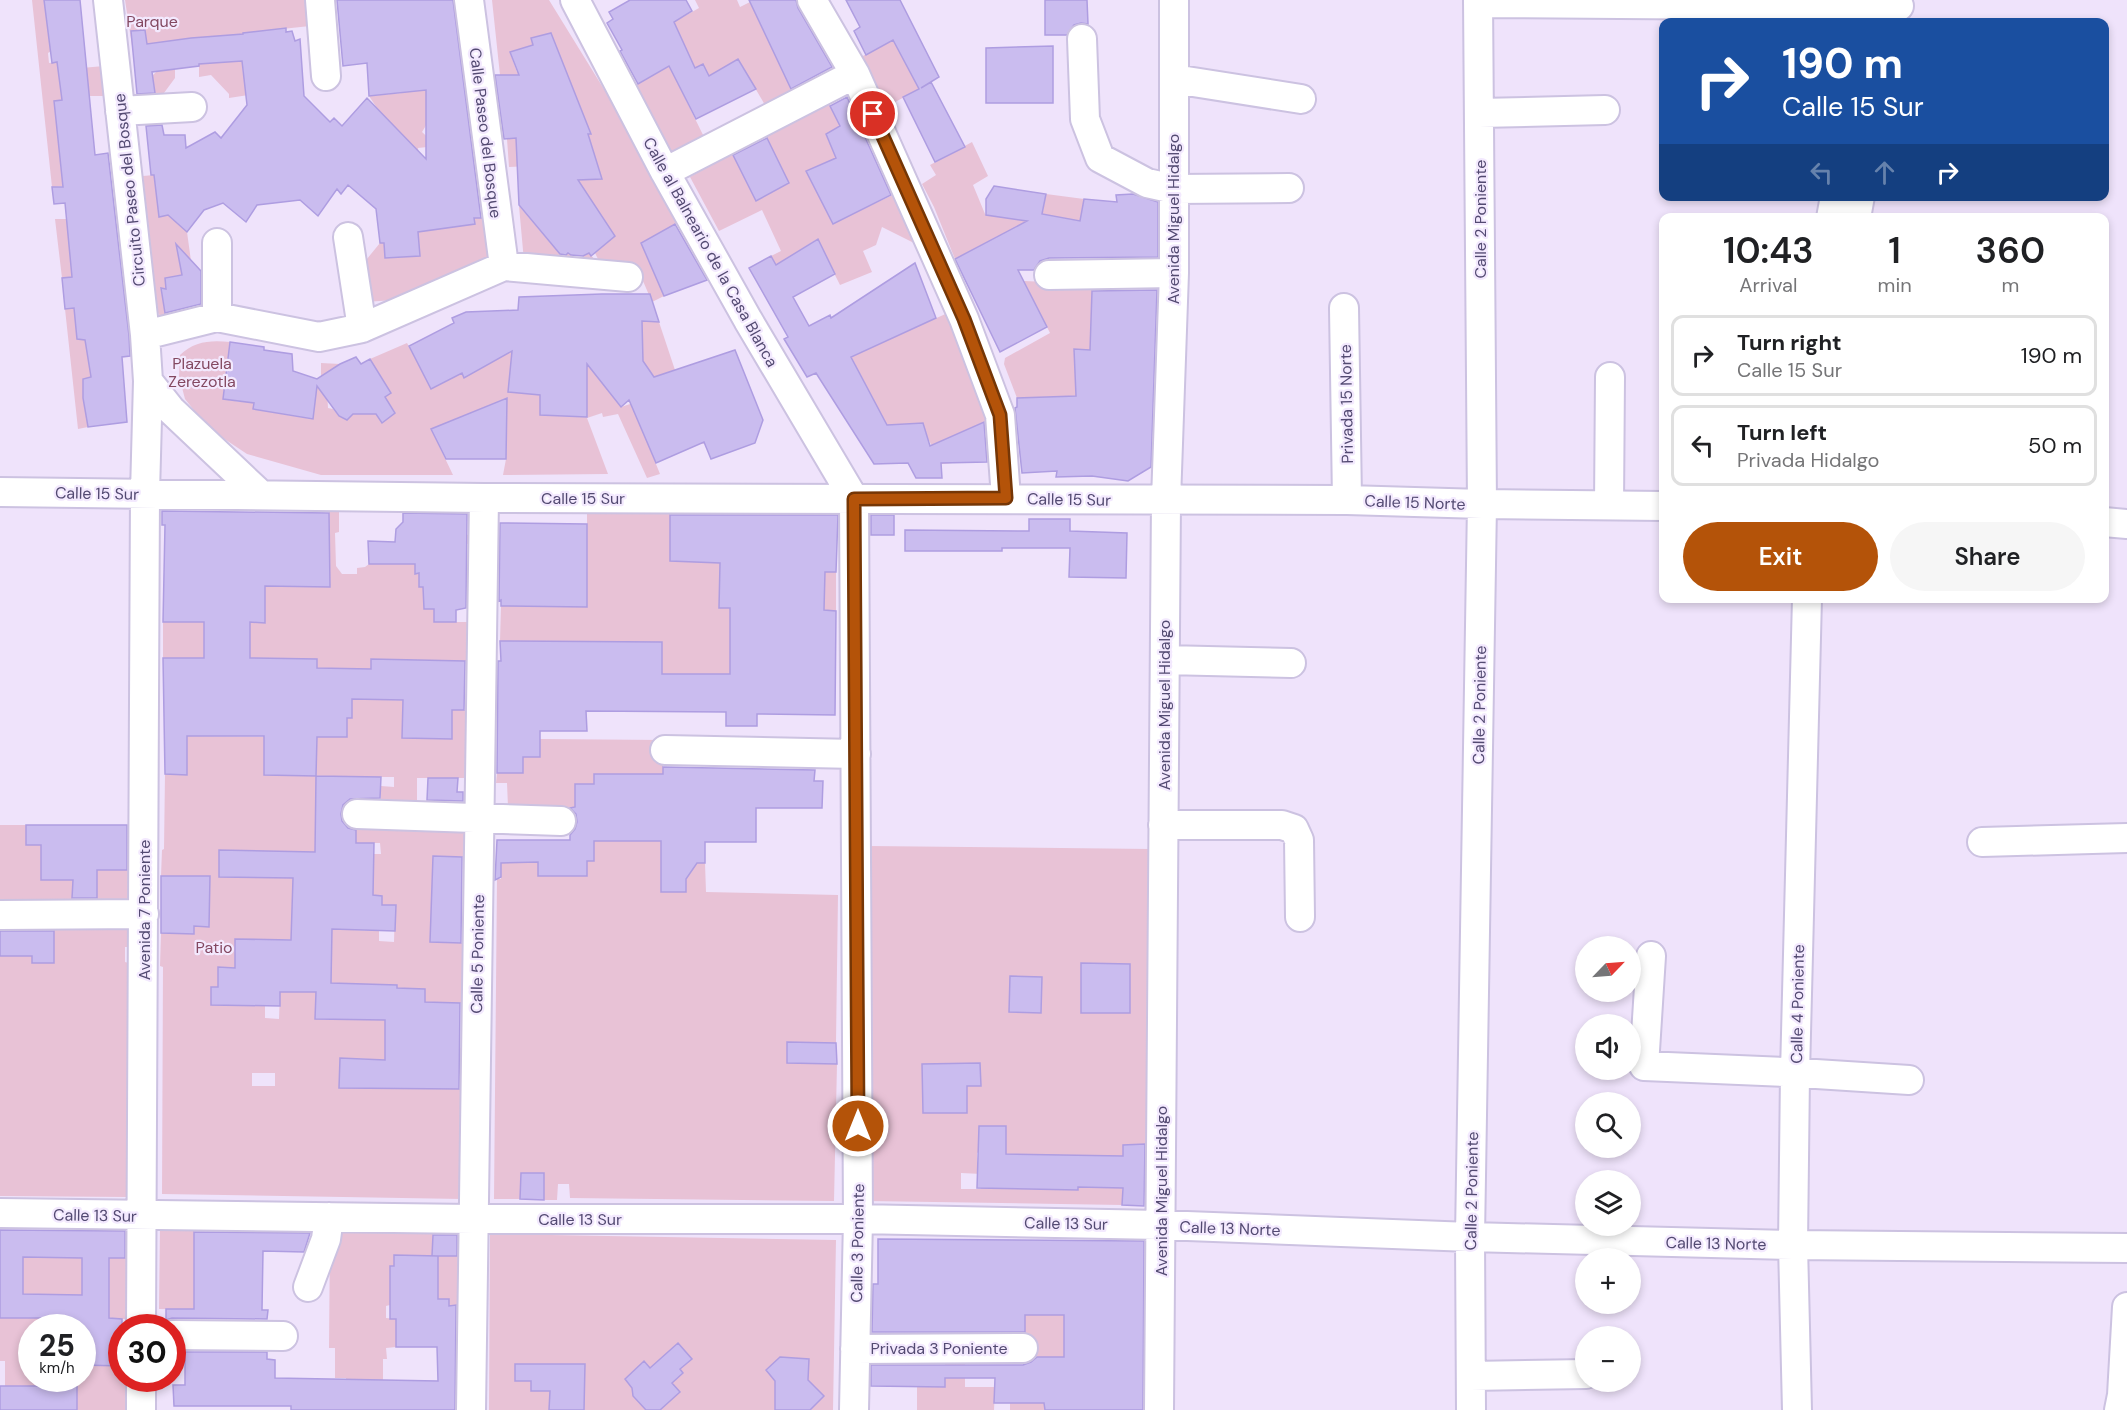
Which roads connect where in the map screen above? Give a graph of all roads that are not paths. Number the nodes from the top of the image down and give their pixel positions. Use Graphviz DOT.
graph roads {
  1 [pos="108,0"];
  2 [pos="320,0"];
  3 [pos="469,0"];
  4 [pos="575,0"];
  5 [pos="812,0"];
  6 [pos="1174,0"];
  7 [pos="1478,2"];
  8 [pos="1889,9"];
  9 [pos="1082,39"];
  10 [pos="855,74"];
  11 [pos="326,76"];
  12 [pos="1174,79"];
  13 [pos="1301,99"];
  14 [pos="192,107"];
  15 [pos="1605,110"];
  16 [pos="120,111"];
  17 [pos="1479,113"];
  18 [pos="665,172"];
  19 [pos="1289,188"];
  20 [pos="1174,189"];
  21 [pos="348,237"];
  22 [pos="218,243"];
  23 [pos="504,266"];
  24 [pos="1174,273"];
  25 [pos="1049,275"];
  26 [pos="628,277"];
  27 [pos="1344,308"];
  28 [pos="217,317"];
  29 [pos="362,328"];
  30 [pos="145,335"];
  31 [pos="1610,377"];
  32 [pos="148,381"];
  33 [pos="0,492"];
  34 [pos="145,493"];
  35 [pos="261,495"];
  36 [pos="484,498"];
  37 [pos="1006,498"];
  38 [pos="854,499"];
  39 [pos="1166,500"];
  40 [pos="1347,500"];
  41 [pos="1482,504"];
  42 [pos="1609,505"];
  43 [pos="1659,506"];
  44 [pos="2109,522"];
  45 [pos="2127,524"];
  46 [pos="1806,603"];
  47 [pos="1165,660"];
  48 [pos="1291,663"];
  49 [pos="665,750"];
  50 [pos="856,754"];
  51 [pos="357,814"];
  52 [pos="479,818"];
  53 [pos="561,821"];
  54 [pos="1163,825"];
  55 [pos="2127,838"];
  56 [pos="1982,842"];
  57 [pos="144,914"];
  58 [pos="0,915"];
  59 [pos="1300,917"];
  60 [pos="1651,956"];
  61 [pos="1795,1073"];
  62 [pos="1909,1080"];
  63 [pos="0,1213"];
  64 [pos="143,1216"];
  65 [pos="329,1217"];
  66 [pos="473,1219"];
  67 [pos="858,1219"];
  68 [pos="1161,1225"];
  69 [pos="1470,1237"];
  70 [pos="1793,1245"];
  71 [pos="2127,1248"];
  72 [pos="308,1287"];
  73 [pos="2127,1307"];
  74 [pos="141,1314"];
  75 [pos="186,1335"];
  76 [pos="283,1336"];
  77 [pos="1023,1348"];
  78 [pos="855,1349"];
  79 [pos="1575,1374"];
  80 [pos="1471,1376"];
  81 [pos="141,1392"];
  82 [pos="2118,1402"];
  83 [pos="141,1410"];
  84 [pos="471,1410"];
  85 [pos="854,1410"];
  86 [pos="1159,1410"];
  87 [pos="1471,1410"];
  88 [pos="1797,1410"];
  1 -- 16 [label="street, Circuito Paseo del Bosque"];
  2 -- 11 [label="street"];
  3 -- 23 [label="street, Calle Paseo del Bosque"];
  4 -- 18 [label="street, Calle al Balneario de la Casa Blanca"];
  5 -- 10 [label="street"];
  6 -- 12 [label="street, Avenida Miguel Hidalgo"];
  7 -- 8 [label="street"];
  7 -- 17 [label="street, Calle 2 Poniente"];
  9 -- 20 [label="street"];
  10 -- 18 [label="street"];
  10 -- 37 [label="street"];
  12 -- 13 [label="street"];
  12 -- 20 [label="street, Avenida Miguel Hidalgo"];
  14 -- 16 [label="street"];
  15 -- 17 [label="street"];
  16 -- 30 [label="street, Circuito Paseo del Bosque"];
  17 -- 41 [label="street, Calle 2 Poniente"];
  18 -- 38 [label="street, Calle al Balneario de la Casa Blanca"];
  19 -- 20 [label="street"];
  20 -- 24 [label="street, Avenida Miguel Hidalgo"];
  21 -- 29 [label="street"];
  22 -- 28 [label="street"];
  23 -- 26 [label="street"];
  23 -- 29 [label="street"];
  24 -- 25 [label="street"];
  24 -- 39 [label="street, Avenida Miguel Hidalgo"];
  27 -- 40 [label="street, Privada 15 Norte"];
  28 -- 29 [label="street"];
  28 -- 30 [label="street"];
  30 -- 32 [label="street, Circuito Paseo del Bosque"];
  31 -- 42 [label="street"];
  32 -- 34 [label="street, Circuito Paseo del Bosque"];
  32 -- 35 [label="street"];
  33 -- 34 [label="street, Calle 15 Sur"];
  34 -- 35 [label="street, Calle 15 Sur"];
  34 -- 57 [label="street, Avenida 7 Poniente"];
  35 -- 36 [label="street, Calle 15 Sur"];
  36 -- 38 [label="street, Calle 15 Sur"];
  36 -- 52 [label="street, Calle 5 Poniente"];
  37 -- 38 [label="street, Calle 15 Sur"];
  37 -- 39 [label="street, Calle 15 Sur"];
  38 -- 50 [label="street, Calle 3 Poniente"];
  39 -- 40 [label="street, Calle 15 Norte"];
  39 -- 47 [label="street, Avenida Miguel Hidalgo"];
  40 -- 41 [label="street, Calle 15 Norte"];
  41 -- 42 [label="street, Calle 15 Norte"];
  41 -- 69 [label="street, Calle 2 Poniente"];
  42 -- 43 [label="street, Calle 15 Norte"];
  44 -- 45 [label="street"];
  46 -- 61 [label="street, Calle 4 Poniente"];
  47 -- 48 [label="street"];
  47 -- 54 [label="street, Avenida Miguel Hidalgo"];
  49 -- 50 [label="street"];
  50 -- 67 [label="street, Calle 3 Poniente"];
  51 -- 52 [label="street"];
  52 -- 53 [label="street"];
  52 -- 66 [label="street, Calle 5 Poniente"];
  54 -- 59 [label="street"];
  54 -- 68 [label="street, Avenida Miguel Hidalgo"];
  55 -- 56 [label="street"];
  57 -- 58 [label="street"];
  57 -- 64 [label="street, Avenida 7 Poniente"];
  60 -- 61 [label="street"];
  61 -- 62 [label="street"];
  61 -- 70 [label="street, Calle 4 Poniente"];
  63 -- 64 [label="street, Calle 13 Sur"];
  64 -- 65 [label="street, Calle 13 Sur"];
  64 -- 74 [label="street, Avenida 7 Poniente"];
  65 -- 66 [label="street, Calle 13 Sur"];
  65 -- 72 [label="street"];
  66 -- 67 [label="street, Calle 13 Sur"];
  66 -- 84 [label="street, Calle 5 Poniente"];
  67 -- 68 [label="street, Calle 13 Sur"];
  67 -- 78 [label="street, Calle 3 Poniente"];
  68 -- 69 [label="street, Calle 13 Norte"];
  68 -- 86 [label="street, Avenida Miguel Hidalgo"];
  69 -- 70 [label="street, Calle 13 Norte"];
  69 -- 80 [label="street, Calle 2 Poniente"];
  70 -- 71 [label="street, Calle 13 Norte"];
  70 -- 88 [label="street, Calle 4 Poniente"];
  73 -- 82 [label="street"];
  75 -- 76 [label="street"];
  77 -- 78 [label="street, Privada 3 Poniente"];
  78 -- 85 [label="street, Calle 3 Poniente"];
  79 -- 80 [label="street"];
  80 -- 87 [label="street, Calle 2 Poniente"];
  81 -- 83 [label="street"];
}
